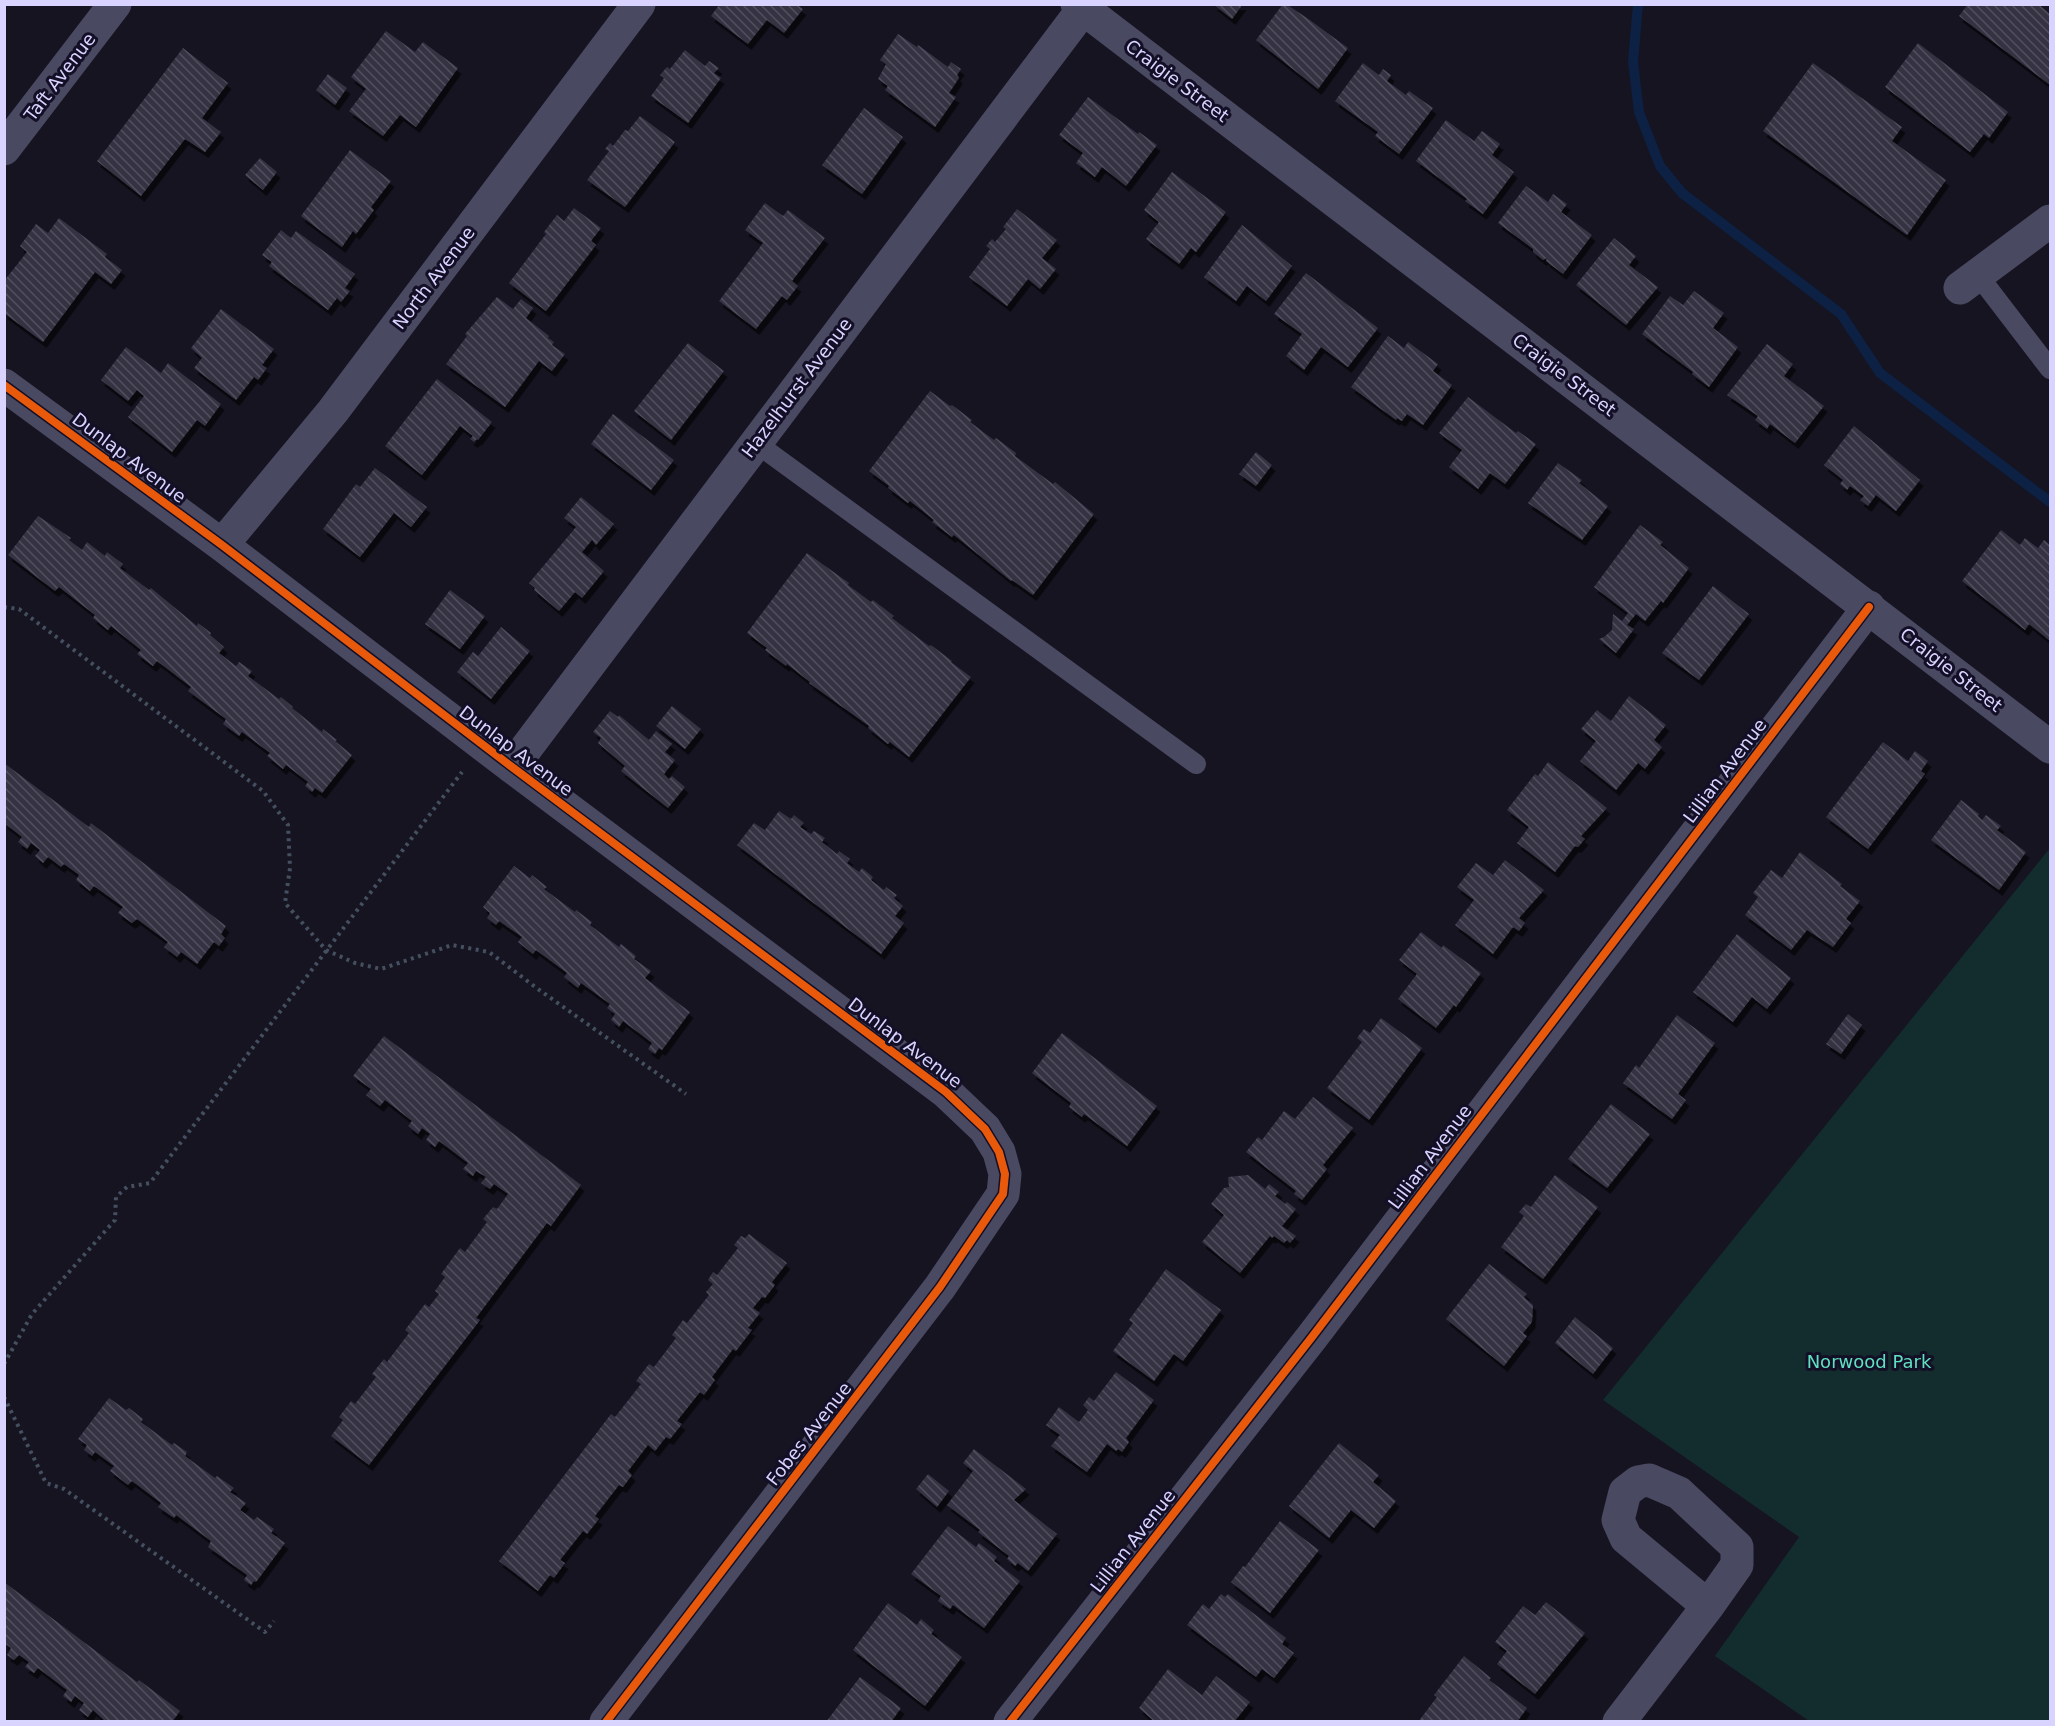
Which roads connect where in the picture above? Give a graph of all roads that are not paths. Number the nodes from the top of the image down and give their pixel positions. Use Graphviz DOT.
graph roads {
  1 [pos="115,4"];
  2 [pos="639,4"];
  3 [pos="1080,7"];
  4 [pos="4,149"];
  5 [pos="2050,221"];
  6 [pos="1969,281"];
  7 [pos="2050,369"];
  8 [pos="4,385"];
  9 [pos="756,443"];
  10 [pos="222,546"];
  11 [pos="1869,607"];
  12 [pos="2050,747"];
  13 [pos="1197,764"];
  14 [pos="512,767"];
  15 [pos="999,1152"];
  16 [pos="1708,1606"];
  17 [pos="606,1722"];
  18 [pos="1010,1722"];
  19 [pos="1619,1722"];
  1 -- 4 [label="street, Taft Avenue"];
  2 -- 10 [label="street, North Avenue"];
  3 -- 9 [label="street, Hazelhurst Avenue"];
  3 -- 11 [label="street, Craigie Street"];
  5 -- 6 [label="street"];
  6 -- 7 [label="lane"];
  8 -- 10 [label="street, Dunlap Avenue"];
  9 -- 13 [label="lane"];
  9 -- 14 [label="street, Hazelhurst Avenue"];
  10 -- 14 [label="street, Dunlap Avenue"];
  11 -- 12 [label="street, Craigie Street"];
  11 -- 18 [label="street, Lillian Avenue"];
  14 -- 15 [label="street, Dunlap Avenue"];
  15 -- 17 [label="street, Fobes Avenue"];
  16 -- 19 [label="street"];
}
